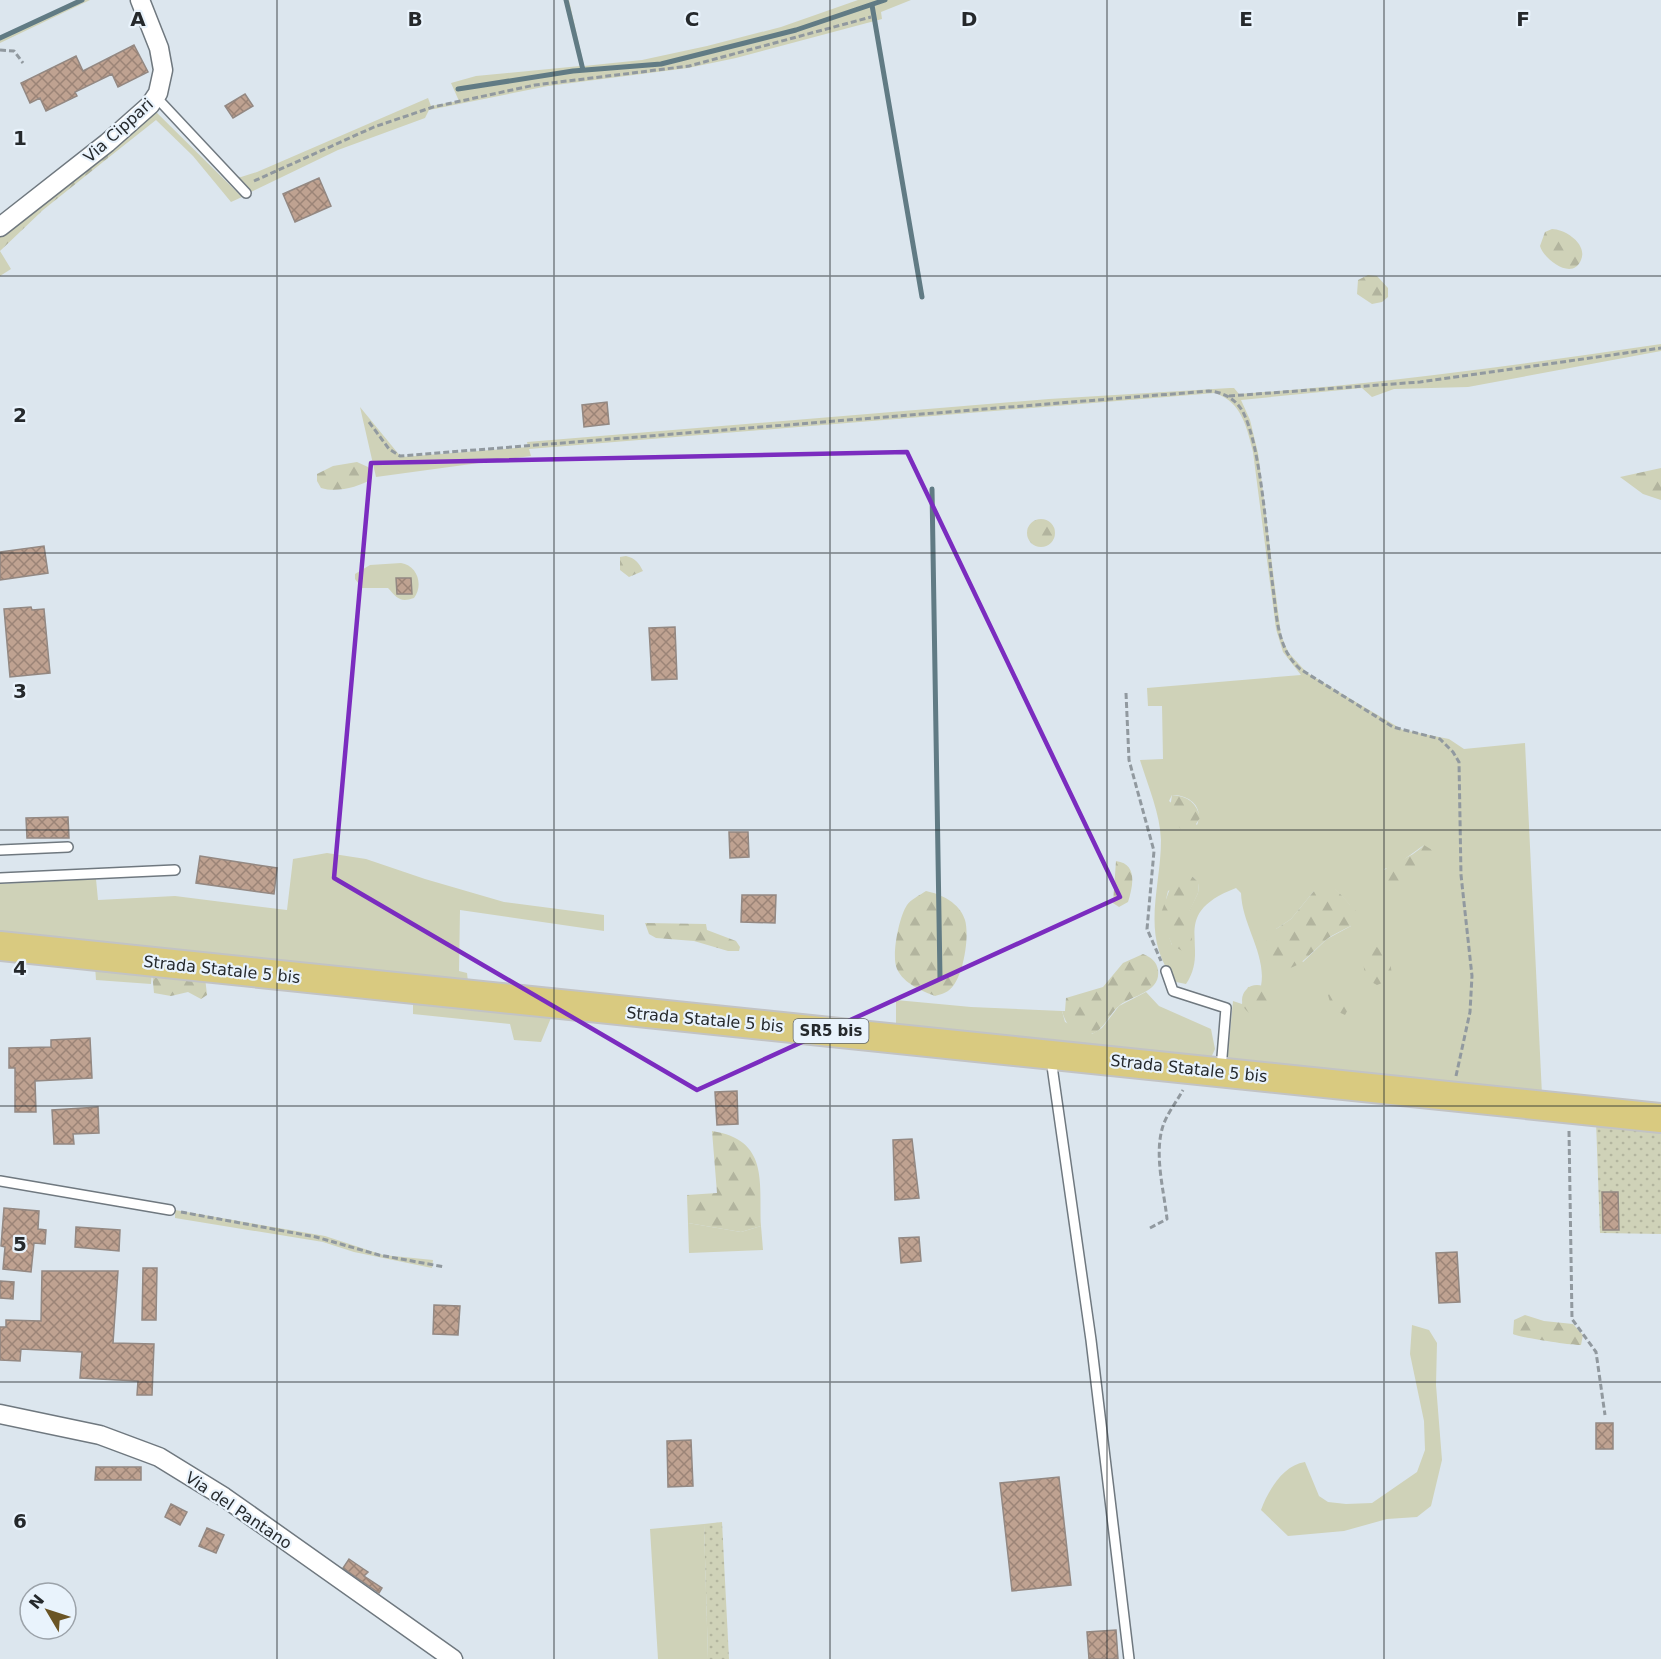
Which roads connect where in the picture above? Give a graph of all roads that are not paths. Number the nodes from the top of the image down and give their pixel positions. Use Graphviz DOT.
graph roads {
  1 [pos="140,0"];
  2 [pos="156,97"];
  3 [pos="244,190"];
  4 [pos="0,227"];
  5 [pos="68,847"];
  6 [pos="0,850"];
  7 [pos="175,870"];
  8 [pos="0,878"];
  9 [pos="0,946"];
  10 [pos="1166,971"];
  11 [pos="1050,1054"];
  12 [pos="1221,1072"];
  13 [pos="1661,1118"];
  14 [pos="0,1181"];
  15 [pos="170,1210"];
  16 [pos="0,1414"];
  17 [pos="453,1659"];
  18 [pos="1129,1659"];
  1 -- 2 [label="street, Via Cippari"];
  2 -- 3 [label="lane"];
  2 -- 4 [label="street, Via Cippari"];
  5 -- 6 [label="lane"];
  7 -- 8 [label="lane"];
  9 -- 11 [label="main road, Strada Statale 5 bis / SR5 bis"];
  10 -- 12 [label="lane"];
  11 -- 12 [label="main road, Strada Statale 5 bis / SR5 bis"];
  11 -- 18 [label="lane"];
  12 -- 13 [label="main road, Strada Statale 5 bis / SR5 bis"];
  14 -- 15 [label="lane"];
  16 -- 17 [label="street, Via del Pantano"];
}
